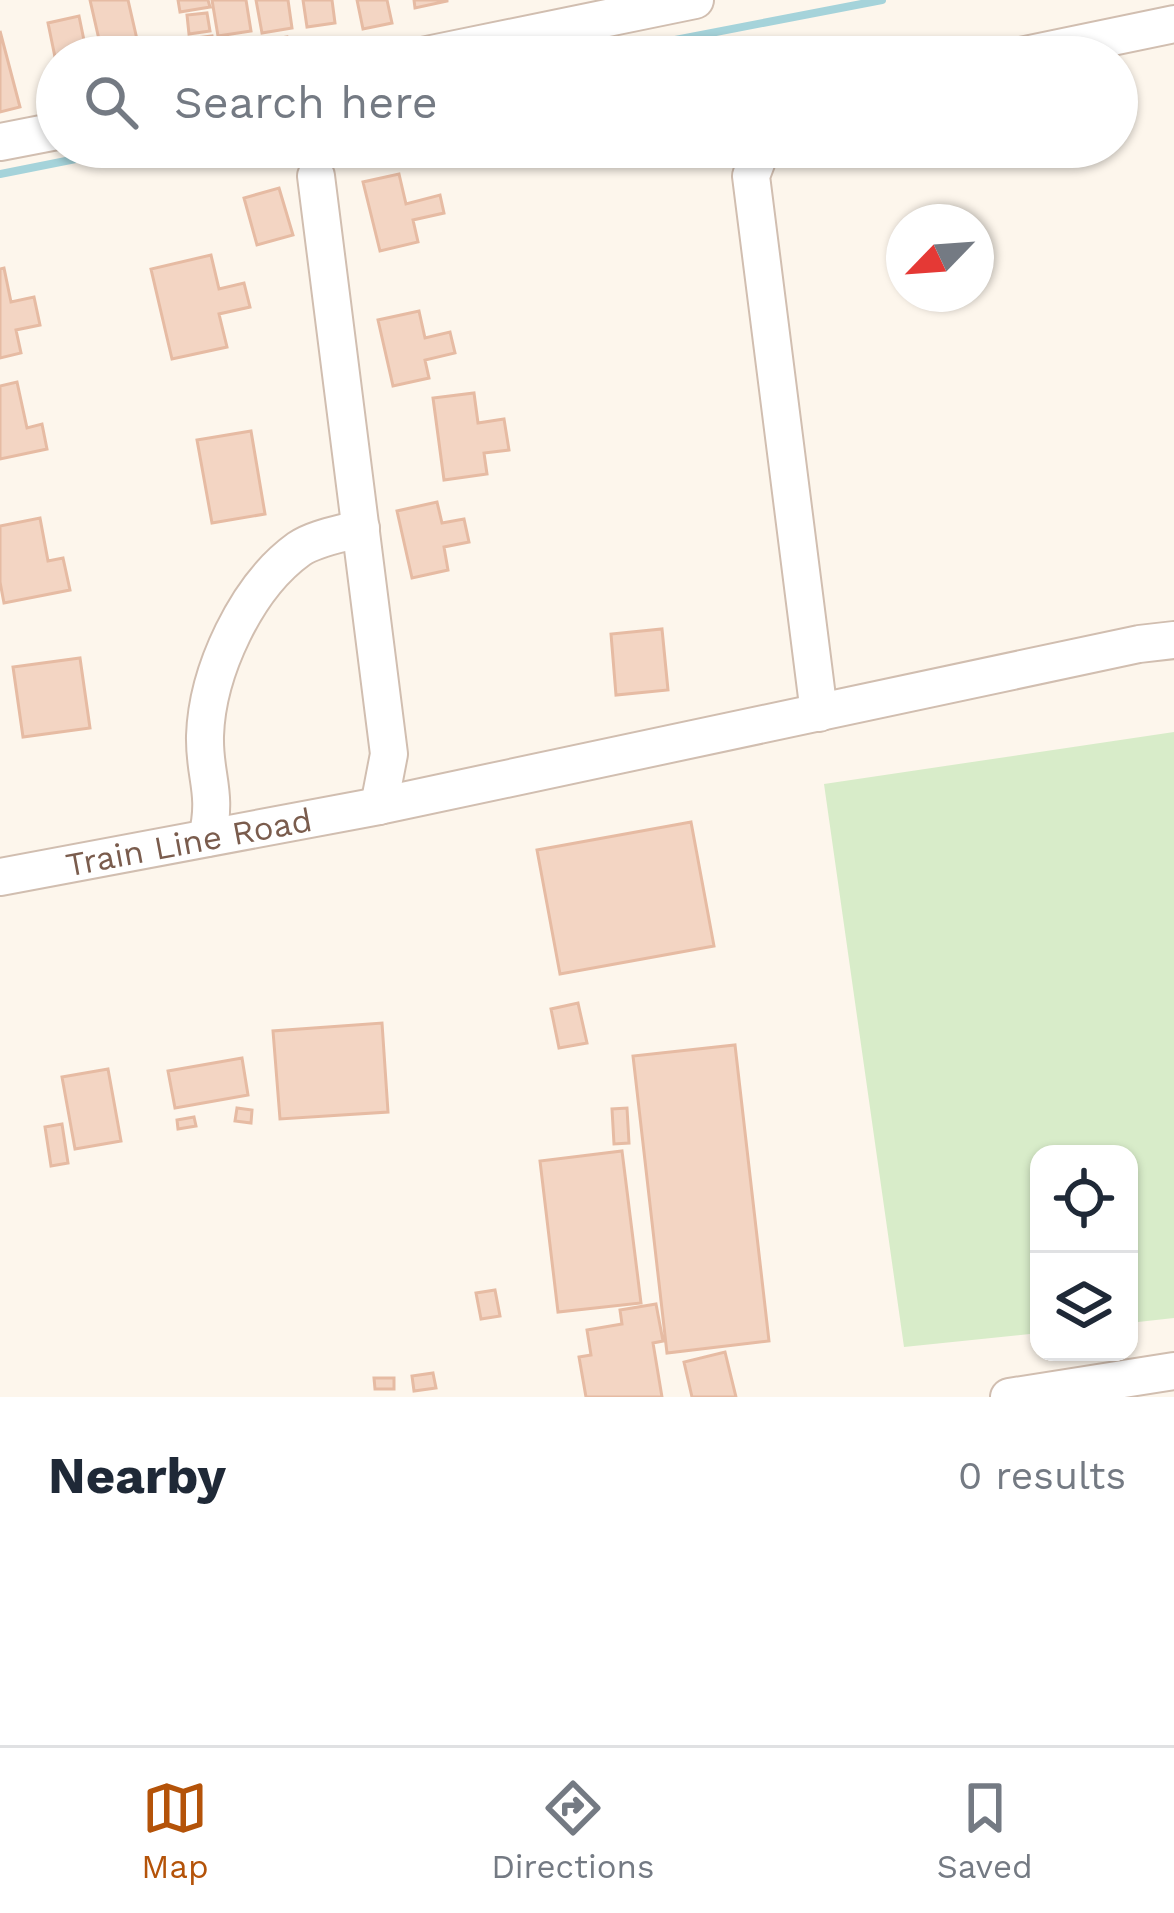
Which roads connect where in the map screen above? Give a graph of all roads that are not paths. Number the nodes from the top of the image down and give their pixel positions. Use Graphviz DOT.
graph roads {
  1 [pos="695,0"];
  2 [pos="1174,24"];
  3 [pos="520,36"];
  4 [pos="1117,36"];
  5 [pos="36,135"];
  6 [pos="0,142"];
  7 [pos="754,168"];
  8 [pos="316,176"];
  9 [pos="361,528"];
  10 [pos="1174,640"];
  11 [pos="819,713"];
  12 [pos="379,806"];
  13 [pos="207,838"];
  14 [pos="0,877"];
  15 [pos="1174,1371"];
  16 [pos="1009,1397"];
  1 -- 3 [label="street"];
  2 -- 4 [label="street"];
  5 -- 6 [label="street"];
  7 -- 11 [label="street"];
  8 -- 9 [label="street"];
  9 -- 12 [label="street"];
  9 -- 13 [label="street"];
  10 -- 11 [label="street, Train Line Road"];
  11 -- 12 [label="street, Train Line Road"];
  12 -- 13 [label="street, Train Line Road"];
  13 -- 14 [label="street, Train Line Road"];
  15 -- 16 [label="street"];
}
